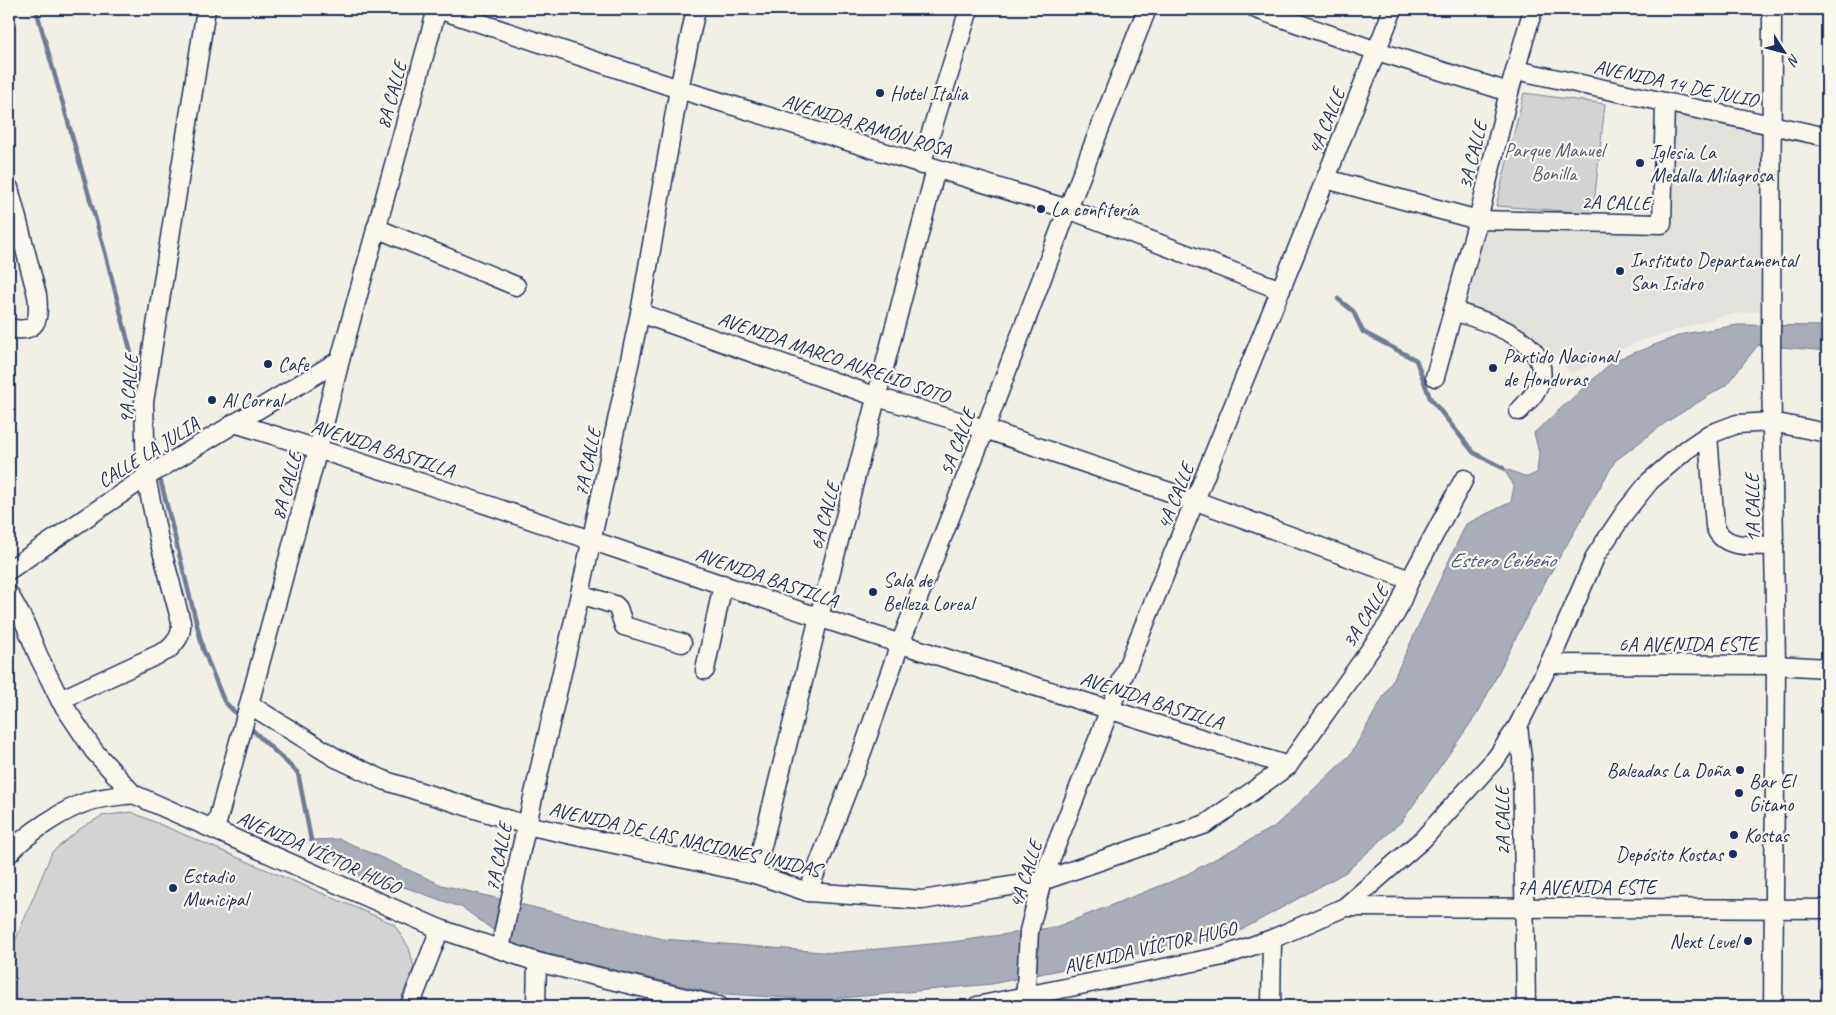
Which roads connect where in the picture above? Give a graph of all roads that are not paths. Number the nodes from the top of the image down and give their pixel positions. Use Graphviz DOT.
graph roads {
  1 [pos="206,9"];
  2 [pos="437,9"];
  3 [pos="696,9"];
  4 [pos="969,9"];
  5 [pos="1147,9"];
  6 [pos="1256,9"];
  7 [pos="1393,9"];
  8 [pos="1533,9"];
  9 [pos="1772,9"];
  10 [pos="1377,51"];
  11 [pos="1516,70"];
  12 [pos="679,89"];
  13 [pos="1509,92"];
  14 [pos="1665,103"];
  15 [pos="1772,125"];
  16 [pos="1827,137"];
  17 [pos="929,167"];
  18 [pos="1326,179"];
  19 [pos="9,188"];
  20 [pos="15,208"];
  21 [pos="1068,209"];
  22 [pos="1478,220"];
  23 [pos="9,228"];
  24 [pos="376,228"];
  25 [pos="516,286"];
  26 [pos="1281,290"];
  27 [pos="1453,311"];
  28 [pos="640,313"];
  29 [pos="9,328"];
  30 [pos="340,360"];
  31 [pos="1435,377"];
  32 [pos="877,396"];
  33 [pos="1519,411"];
  34 [pos="1772,422"];
  35 [pos="234,424"];
  36 [pos="985,429"];
  37 [pos="1827,433"];
  38 [pos="1708,435"];
  39 [pos="318,449"];
  40 [pos="146,477"];
  41 [pos="1464,479"];
  42 [pos="1196,501"];
  43 [pos="592,539"];
  44 [pos="1774,546"];
  45 [pos="9,570"];
  46 [pos="1410,580"];
  47 [pos="723,584"];
  48 [pos="9,594"];
  49 [pos="580,594"];
  50 [pos="819,617"];
  51 [pos="682,643"];
  52 [pos="900,644"];
  53 [pos="1549,664"];
  54 [pos="1776,665"];
  55 [pos="1827,668"];
  56 [pos="705,670"];
  57 [pos="60,700"];
  58 [pos="250,705"];
  59 [pos="1110,708"];
  60 [pos="1518,726"];
  61 [pos="1288,766"];
  62 [pos="133,794"];
  63 [pos="526,825"];
  64 [pos="215,830"];
  65 [pos="9,854"];
  66 [pos="755,874"];
  67 [pos="1042,881"];
  68 [pos="808,892"];
  69 [pos="1345,907"];
  70 [pos="1525,908"];
  71 [pos="1774,909"];
  72 [pos="1827,909"];
  73 [pos="440,929"];
  74 [pos="1272,938"];
  75 [pos="500,949"];
  76 [pos="537,962"];
  77 [pos="1025,1001"];
  78 [pos="410,1006"];
  79 [pos="536,1006"];
  80 [pos="719,1006"];
  81 [pos="977,1006"];
  82 [pos="1271,1006"];
  83 [pos="1526,1006"];
  84 [pos="1773,1006"];
  1 -- 40 [label="street, 9A CALLE"];
  2 -- 12 [label="street, AVENIDA RAMÓN ROSA"];
  2 -- 24 [label="street, 8A CALLE"];
  3 -- 12 [label="street, 7A CALLE"];
  4 -- 17 [label="street, 6A CALLE"];
  5 -- 21 [label="street, 5A CALLE"];
  6 -- 10 [label="street"];
  7 -- 10 [label="street, 4A CALLE"];
  8 -- 11 [label="street, 3A CALLE"];
  9 -- 15 [label="street, 1A CALLE"];
  10 -- 13 [label="street"];
  10 -- 18 [label="street, 4A CALLE"];
  11 -- 13 [label="street, 3A CALLE"];
  11 -- 14 [label="street, AVENIDA 14 DE JULIO"];
  12 -- 17 [label="street, AVENIDA RAMÓN ROSA"];
  12 -- 28 [label="street, 7A CALLE"];
  13 -- 22 [label="street, 3A CALLE"];
  14 -- 15 [label="street, AVENIDA 14 DE JULIO"];
  14 -- 22 [label="street, 2A CALLE"];
  15 -- 16 [label="street, AVENIDA 14 DE JULIO"];
  15 -- 34 [label="street, 1A CALLE"];
  17 -- 21 [label="street, AVENIDA RAMÓN ROSA"];
  17 -- 32 [label="street, 6A CALLE"];
  18 -- 22 [label="street"];
  18 -- 26 [label="street, 4A CALLE"];
  19 -- 20 [label="street"];
  20 -- 23 [label="street"];
  20 -- 29 [label="street"];
  21 -- 26 [label="street, AVENIDA RAMÓN ROSA"];
  21 -- 36 [label="street, 5A CALLE"];
  22 -- 27 [label="street, 3A CALLE"];
  24 -- 25 [label="street"];
  24 -- 30 [label="street, 8A CALLE"];
  26 -- 42 [label="street, 4A CALLE"];
  27 -- 31 [label="street, 3A CALLE"];
  27 -- 33 [label="street"];
  28 -- 32 [label="street, AVENIDA MARCO AURELIO SOTO"];
  28 -- 43 [label="street, 7A CALLE"];
  30 -- 35 [label="street, CALLE LA JULIA"];
  30 -- 39 [label="street, 8A CALLE"];
  32 -- 36 [label="street, AVENIDA MARCO AURELIO SOTO"];
  32 -- 50 [label="street, 6A CALLE"];
  34 -- 37 [label="street, AVENIDA VÍCTOR HUGO"];
  34 -- 38 [label="street, AVENIDA VÍCTOR HUGO"];
  34 -- 44 [label="street, 1A CALLE"];
  35 -- 39 [label="street, AVENIDA BASTILLA"];
  35 -- 40 [label="street, CALLE LA JULIA"];
  36 -- 42 [label="street, AVENIDA MARCO AURELIO SOTO"];
  36 -- 52 [label="street, 5A CALLE"];
  38 -- 44 [label="street"];
  38 -- 53 [label="street, AVENIDA VÍCTOR HUGO"];
  39 -- 43 [label="street, AVENIDA BASTILLA"];
  39 -- 58 [label="street, 8A CALLE"];
  40 -- 45 [label="street, CALLE LA JULIA"];
  40 -- 57 [label="street, 9A CALLE"];
  41 -- 46 [label="street, 3A CALLE"];
  42 -- 46 [label="street, AVENIDA MARCO AURELIO SOTO"];
  42 -- 59 [label="street, 4A CALLE"];
  43 -- 47 [label="street, AVENIDA BASTILLA"];
  43 -- 49 [label="street, 7A CALLE"];
  44 -- 54 [label="street, 1A CALLE"];
  46 -- 61 [label="street, 3A CALLE"];
  47 -- 50 [label="street, AVENIDA BASTILLA"];
  47 -- 56 [label="street"];
  48 -- 57 [label="street, AVENIDA VÍCTOR HUGO"];
  49 -- 51 [label="street"];
  49 -- 63 [label="street, 7A CALLE"];
  50 -- 52 [label="street, AVENIDA BASTILLA"];
  50 -- 66 [label="street, 6A CALLE"];
  52 -- 59 [label="street, AVENIDA BASTILLA"];
  52 -- 68 [label="street, 5A CALLE"];
  53 -- 54 [label="street, 6A AVENIDA ESTE"];
  53 -- 60 [label="street, AVENIDA VÍCTOR HUGO"];
  54 -- 55 [label="street, 6A AVENIDA ESTE"];
  54 -- 71 [label="street, 1A CALLE"];
  57 -- 62 [label="street, AVENIDA VÍCTOR HUGO"];
  58 -- 63 [label="street, AVENIDA DE LAS NACIONES UNIDAS"];
  58 -- 64 [label="street, 8A CALLE"];
  59 -- 61 [label="street, AVENIDA BASTILLA"];
  59 -- 67 [label="street, 4A CALLE"];
  60 -- 69 [label="street, AVENIDA VÍCTOR HUGO"];
  60 -- 70 [label="street, 2A CALLE"];
  61 -- 67 [label="street, AVENIDA DE LAS NACIONES UNIDAS"];
  62 -- 64 [label="street, AVENIDA VÍCTOR HUGO"];
  62 -- 65 [label="street"];
  63 -- 66 [label="street, AVENIDA DE LAS NACIONES UNIDAS"];
  63 -- 75 [label="street, 7A CALLE"];
  64 -- 73 [label="street, AVENIDA VÍCTOR HUGO"];
  66 -- 68 [label="street, AVENIDA DE LAS NACIONES UNIDAS"];
  67 -- 68 [label="street, AVENIDA DE LAS NACIONES UNIDAS"];
  67 -- 77 [label="street, 4A CALLE"];
  69 -- 70 [label="street, 7A AVENIDA ESTE"];
  69 -- 74 [label="street, AVENIDA VÍCTOR HUGO"];
  70 -- 71 [label="street, 7A AVENIDA ESTE"];
  70 -- 83 [label="street, 2A CALLE"];
  71 -- 72 [label="street, 7A AVENIDA ESTE"];
  71 -- 84 [label="street, 1A CALLE"];
  73 -- 75 [label="street, AVENIDA VÍCTOR HUGO"];
  73 -- 78 [label="street"];
  74 -- 77 [label="street, AVENIDA VÍCTOR HUGO"];
  74 -- 82 [label="street"];
  75 -- 76 [label="street, AVENIDA VÍCTOR HUGO"];
  76 -- 79 [label="street"];
  76 -- 80 [label="street, AVENIDA VÍCTOR HUGO"];
  77 -- 81 [label="street, AVENIDA VÍCTOR HUGO"];
}
